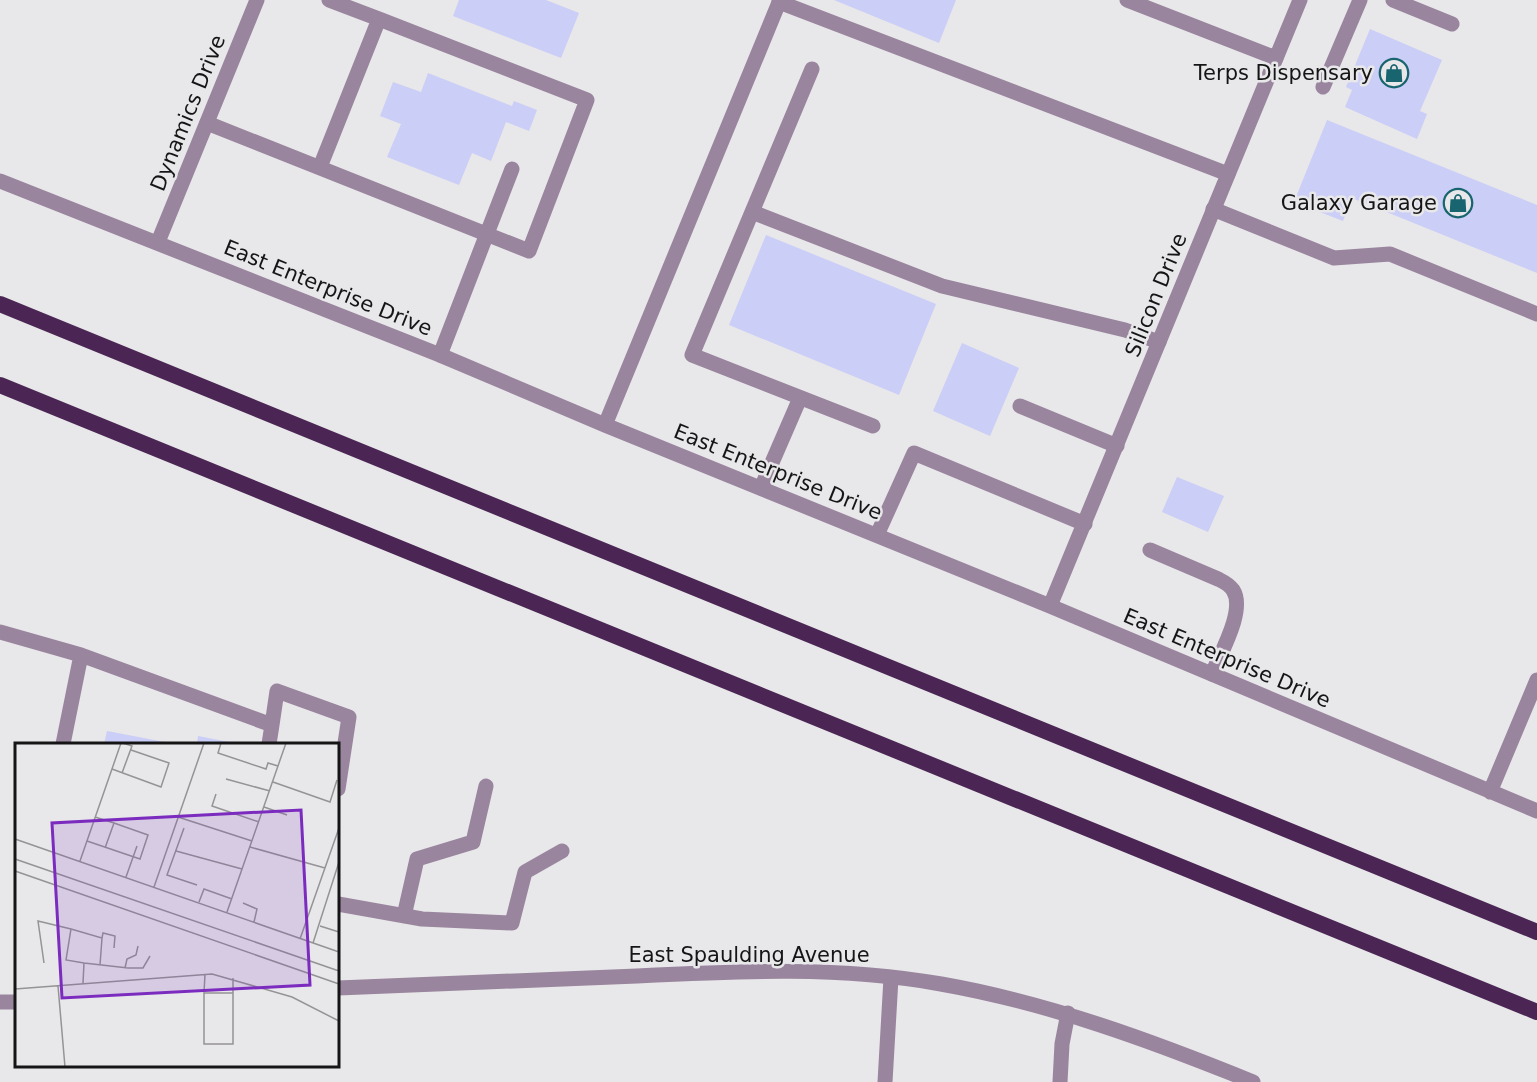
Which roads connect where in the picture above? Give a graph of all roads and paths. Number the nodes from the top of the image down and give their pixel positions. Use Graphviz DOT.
graph roads {
  1 [pos="257,0"];
  2 [pos="329,0"];
  3 [pos="1127,0"];
  4 [pos="1300,0"];
  5 [pos="1360,0"];
  6 [pos="1393,0"];
  7 [pos="779,1"];
  8 [pos="379,20"];
  9 [pos="1452,24"];
  10 [pos="1276,58"];
  11 [pos="812,69"];
  12 [pos="1323,87"];
  13 [pos="207,123"];
  14 [pos="320,167"];
  15 [pos="512,169"];
  16 [pos="1228,174"];
  17 [pos="0,181"];
  18 [pos="1214,209"];
  19 [pos="752,212"];
  20 [pos="487,234"];
  21 [pos="158,242"];
  22 [pos="0,304"];
  23 [pos="1537,314"];
  24 [pos="1159,342"];
  25 [pos="440,355"];
  26 [pos="0,385"];
  27 [pos="800,398"];
  28 [pos="1020,406"];
  29 [pos="605,425"];
  30 [pos="873,426"];
  31 [pos="1117,446"];
  32 [pos="761,488"];
  33 [pos="1085,524"];
  34 [pos="877,535"];
  35 [pos="1150,550"];
  36 [pos="1050,606"];
  37 [pos="0,632"];
  38 [pos="81,655"];
  39 [pos="1212,674"];
  40 [pos="1537,680"];
  41 [pos="272,725"];
  42 [pos="63,743"];
  43 [pos="269,743"];
  44 [pos="339,782"];
  45 [pos="486,786"];
  46 [pos="1490,792"];
  47 [pos="1537,811"];
  48 [pos="562,851"];
  49 [pos="339,904"];
  50 [pos="404,916"];
  51 [pos="1537,932"];
  52 [pos="891,978"];
  53 [pos="339,988"];
  54 [pos="1537,1012"];
  55 [pos="1068,1013"];
  56 [pos="885,1082"];
  57 [pos="1060,1082"];
  58 [pos="1253,1082"];
  1 -- 13 [label="street, Dynamics Drive"];
  2 -- 8 [label="street"];
  3 -- 10 [label="street"];
  4 -- 10 [label="street, Silicon Drive"];
  5 -- 12 [label="street"];
  6 -- 9 [label="street"];
  7 -- 16 [label="street"];
  7 -- 29 [label="street"];
  8 -- 14 [label="street"];
  8 -- 20 [label="street"];
  10 -- 16 [label="street, Silicon Drive"];
  11 -- 19 [label="street"];
  13 -- 14 [label="street"];
  13 -- 21 [label="street, Dynamics Drive"];
  14 -- 20 [label="street"];
  15 -- 20 [label="street"];
  16 -- 18 [label="street, Silicon Drive"];
  17 -- 21 [label="street, East Enterprise Drive"];
  18 -- 23 [label="street"];
  18 -- 24 [label="street, Silicon Drive"];
  19 -- 24 [label="street"];
  19 -- 27 [label="street"];
  20 -- 25 [label="street"];
  21 -- 25 [label="street, East Enterprise Drive"];
  22 -- 51 [label="highway"];
  24 -- 31 [label="street, Silicon Drive"];
  25 -- 29 [label="street, East Enterprise Drive"];
  26 -- 54 [label="highway"];
  27 -- 30 [label="street"];
  27 -- 32 [label="street"];
  28 -- 31 [label="street"];
  29 -- 32 [label="street, East Enterprise Drive"];
  31 -- 33 [label="street, Silicon Drive"];
  32 -- 34 [label="street, East Enterprise Drive"];
  33 -- 34 [label="street"];
  33 -- 36 [label="street, Silicon Drive"];
  34 -- 36 [label="street, East Enterprise Drive"];
  35 -- 39 [label="street"];
  36 -- 39 [label="street, East Enterprise Drive"];
  37 -- 38 [label="street"];
  38 -- 41 [label="street"];
  38 -- 42 [label="street"];
  39 -- 46 [label="street, East Enterprise Drive"];
  40 -- 46 [label="street"];
  41 -- 43 [label="street"];
  41 -- 44 [label="street"];
  45 -- 50 [label="street"];
  46 -- 47 [label="street, East Enterprise Drive"];
  48 -- 50 [label="street"];
  49 -- 50 [label="street"];
  52 -- 53 [label="street, East Spaulding Avenue"];
  52 -- 55 [label="street, East Spaulding Avenue"];
  52 -- 56 [label="street"];
  55 -- 57 [label="street"];
  55 -- 58 [label="street, East Spaulding Avenue"];
}
